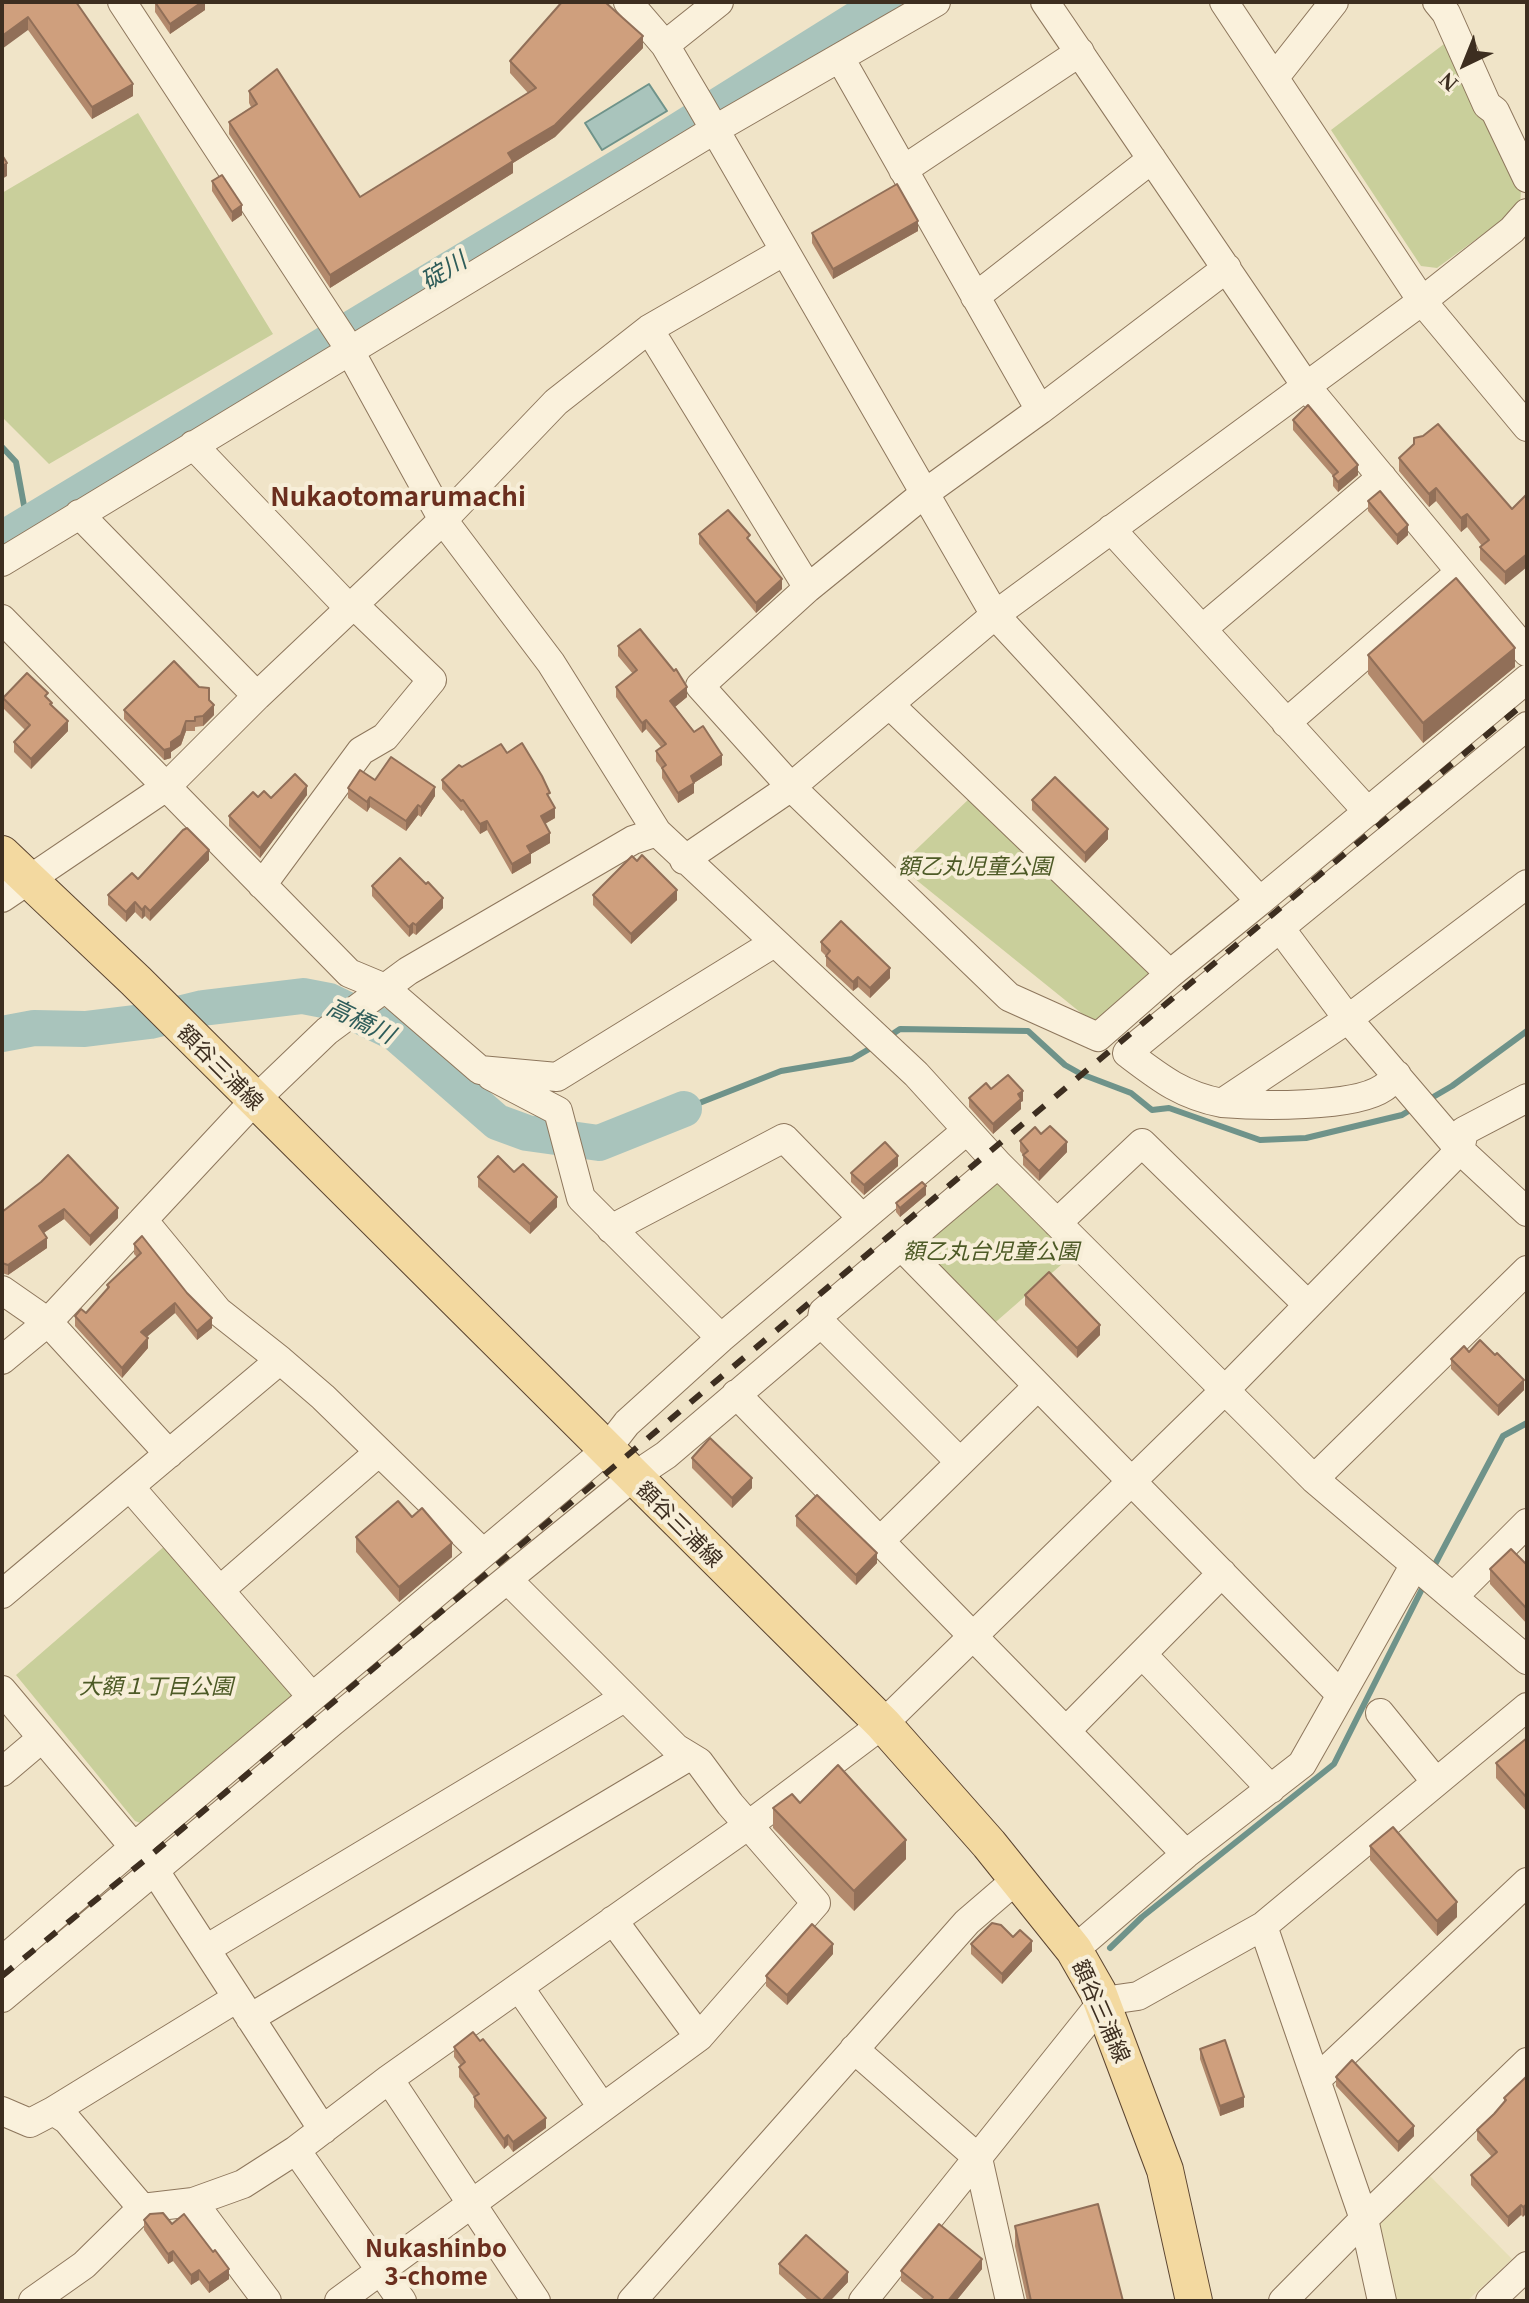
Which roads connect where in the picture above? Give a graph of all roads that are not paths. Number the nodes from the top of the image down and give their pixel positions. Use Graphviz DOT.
graph roads {
  1 [pos="122,2"];
  2 [pos="628,2"];
  3 [pos="719,2"];
  4 [pos="936,2"];
  5 [pos="1045,2"];
  6 [pos="1224,2"];
  7 [pos="1334,2"];
  8 [pos="1437,2"];
  9 [pos="665,45"];
  10 [pos="1080,52"];
  11 [pos="840,58"];
  12 [pos="1275,77"];
  13 [pos="708,118"];
  14 [pos="1152,159"];
  15 [pos="903,170"];
  16 [pos="1527,178"];
  17 [pos="1524,223"];
  18 [pos="783,252"];
  19 [pos="1227,268"];
  20 [pos="975,297"];
  21 [pos="1422,301"];
  22 [pos="649,329"];
  23 [pos="344,340"];
  24 [pos="1306,386"];
  25 [pos="1040,410"];
  26 [pos="1527,427"];
  27 [pos="193,445"];
  28 [pos="1382,477"];
  29 [pos="925,493"];
  30 [pos="79,514"];
  31 [pos="443,520"];
  32 [pos="1111,529"];
  33 [pos="2,562"];
  34 [pos="1460,572"];
  35 [pos="808,588"];
  36 [pos="351,606"];
  37 [pos="995,615"];
  38 [pos="2,619"];
  39 [pos="1202,629"];
  40 [pos="1527,652"];
  41 [pos="1527,679"];
  42 [pos="257,696"];
  43 [pos="890,705"];
  44 [pos="1286,723"];
  45 [pos="1527,726"];
  46 [pos="166,787"];
  47 [pos="791,787"];
  48 [pos="1368,812"];
  49 [pos="657,832"];
  50 [pos="2,854"];
  51 [pos="684,860"];
  52 [pos="1527,884"];
  53 [pos="262,885"];
  54 [pos="15,889"];
  55 [pos="1260,901"];
  56 [pos="1280,928"];
  57 [pos="774,943"];
  58 [pos="1170,974"];
  59 [pos="378,994"];
  60 [pos="1348,1019"];
  61 [pos="480,1070"];
  62 [pos="1399,1079"];
  63 [pos="1527,1098"];
  64 [pos="254,1101"];
  65 [pos="1222,1103"];
  66 [pos="966,1131"];
  67 [pos="1460,1150"];
  68 [pos="998,1164"];
  69 [pos="1527,1212"];
  70 [pos="862,1218"];
  71 [pos="143,1220"];
  72 [pos="1057,1223"];
  73 [pos="611,1229"];
  74 [pos="901,1246"];
  75 [pos="1527,1270"];
  76 [pos="2,1290"];
  77 [pos="1308,1305"];
  78 [pos="48,1322"];
  79 [pos="821,1323"];
  80 [pos="721,1338"];
  81 [pos="2,1360"];
  82 [pos="280,1360"];
  83 [pos="1038,1386"];
  84 [pos="1224,1391"];
  85 [pos="736,1394"];
  86 [pos="606,1450"];
  87 [pos="379,1452"];
  88 [pos="169,1454"];
  89 [pos="960,1462"];
  90 [pos="633,1477"];
  91 [pos="1314,1479"];
  92 [pos="1131,1481"];
  93 [pos="130,1487"];
  94 [pos="1527,1523"];
  95 [pos="880,1541"];
  96 [pos="483,1553"];
  97 [pos="1222,1573"];
  98 [pos="1431,1579"];
  99 [pos="508,1580"];
  100 [pos="220,1590"];
  101 [pos="2,1594"];
  102 [pos="974,1637"];
  103 [pos="1142,1654"];
  104 [pos="1527,1660"];
  105 [pos="2,1690"];
  106 [pos="1341,1695"];
  107 [pos="312,1697"];
  108 [pos="624,1698"];
  109 [pos="1527,1707"];
  110 [pos="1380,1713"];
  111 [pos="883,1724"];
  112 [pos="1066,1731"];
  113 [pos="41,1739"];
  114 [pos="688,1757"];
  115 [pos="2,1772"];
  116 [pos="1436,1782"];
  117 [pos="1271,1789"];
  118 [pos="750,1824"];
  119 [pos="134,1847"];
  120 [pos="1186,1854"];
  121 [pos="155,1871"];
  122 [pos="1017,1879"];
  123 [pos="1527,1882"];
  124 [pos="613,1920"];
  125 [pos="1263,1926"];
  126 [pos="206,1949"];
  127 [pos="1078,1955"];
  128 [pos="2,1961"];
  129 [pos="519,1987"];
  130 [pos="1100,1997"];
  131 [pos="2,1998"];
  132 [pos="243,2008"];
  133 [pos="699,2037"];
  134 [pos="854,2049"];
  135 [pos="1527,2063"];
  136 [pos="389,2079"];
  137 [pos="1316,2080"];
  138 [pos="602,2107"];
  139 [pos="2,2111"];
  140 [pos="53,2111"];
  141 [pos="323,2130"];
  142 [pos="296,2150"];
  143 [pos="978,2158"];
  144 [pos="193,2202"];
  145 [pos="473,2203"];
  146 [pos="142,2208"];
  147 [pos="1364,2219"];
  148 [pos="1527,2266"];
  149 [pos="380,2271"];
  150 [pos="33,2301"];
  151 [pos="267,2301"];
  152 [pos="339,2301"];
  153 [pos="402,2301"];
  154 [pos="536,2301"];
  155 [pos="632,2301"];
  156 [pos="863,2301"];
  157 [pos="1010,2301"];
  158 [pos="1194,2301"];
  159 [pos="1283,2301"];
  160 [pos="1382,2301"];
  161 [pos="1490,2301"];
  1 -- 23 [label="street"];
  2 -- 9 [label="street"];
  3 -- 9 [label="street"];
  4 -- 11 [label="street"];
  5 -- 10 [label="street"];
  6 -- 12 [label="street"];
  7 -- 12 [label="street"];
  8 -- 16 [label="street"];
  9 -- 13 [label="street"];
  10 -- 14 [label="street"];
  10 -- 15 [label="street"];
  11 -- 13 [label="street"];
  11 -- 15 [label="street"];
  12 -- 21 [label="street"];
  13 -- 18 [label="street"];
  13 -- 23 [label="street"];
  14 -- 19 [label="street"];
  14 -- 20 [label="street"];
  15 -- 20 [label="street"];
  17 -- 21 [label="street"];
  18 -- 22 [label="street"];
  18 -- 29 [label="street"];
  19 -- 24 [label="street"];
  19 -- 25 [label="street"];
  20 -- 25 [label="street"];
  21 -- 24 [label="street"];
  21 -- 26 [label="street"];
  22 -- 31 [label="street"];
  22 -- 35 [label="street"];
  23 -- 27 [label="street"];
  23 -- 31 [label="street"];
  24 -- 28 [label="street"];
  24 -- 32 [label="street"];
  25 -- 29 [label="street"];
  27 -- 30 [label="street"];
  27 -- 36 [label="street"];
  28 -- 34 [label="street"];
  28 -- 39 [label="street"];
  29 -- 35 [label="street"];
  29 -- 37 [label="street"];
  30 -- 33 [label="street"];
  30 -- 42 [label="street"];
  31 -- 36 [label="street"];
  31 -- 49 [label="street"];
  32 -- 37 [label="street"];
  32 -- 39 [label="street"];
  34 -- 40 [label="street"];
  34 -- 44 [label="street"];
  35 -- 47 [label="street"];
  36 -- 42 [label="street"];
  36 -- 53 [label="street"];
  37 -- 43 [label="street"];
  37 -- 55 [label="street"];
  38 -- 46 [label="street"];
  39 -- 44 [label="street"];
  41 -- 48 [label="street"];
  42 -- 46 [label="street"];
  43 -- 47 [label="street"];
  43 -- 58 [label="street"];
  44 -- 48 [label="street"];
  45 -- 56 [label="street"];
  46 -- 53 [label="street"];
  46 -- 54 [label="street"];
  47 -- 51 [label="street"];
  47 -- 58 [label="street"];
  48 -- 55 [label="street"];
  49 -- 51 [label="street"];
  49 -- 59 [label="street"];
  50 -- 54 [label="main road, 額谷三浦線"];
  51 -- 57 [label="street"];
  52 -- 60 [label="street"];
  53 -- 59 [label="street"];
  54 -- 64 [label="main road, 額谷三浦線"];
  55 -- 58 [label="street"];
  56 -- 60 [label="street"];
  56 -- 65 [label="street"];
  57 -- 61 [label="street"];
  57 -- 66 [label="street"];
  59 -- 61 [label="street"];
  59 -- 64 [label="street"];
  60 -- 62 [label="street"];
  60 -- 65 [label="street"];
  61 -- 73 [label="street"];
  62 -- 65 [label="street"];
  62 -- 67 [label="street"];
  63 -- 67 [label="street"];
  64 -- 71 [label="street"];
  64 -- 86 [label="main road, 額谷三浦線"];
  66 -- 68 [label="street"];
  66 -- 70 [label="street"];
  67 -- 69 [label="street"];
  67 -- 77 [label="street"];
  68 -- 72 [label="street"];
  68 -- 74 [label="street"];
  70 -- 73 [label="street"];
  70 -- 80 [label="street"];
  71 -- 78 [label="street"];
  71 -- 82 [label="street"];
  72 -- 77 [label="street"];
  72 -- 84 [label="street"];
  73 -- 80 [label="street"];
  74 -- 79 [label="street"];
  74 -- 83 [label="street"];
  75 -- 91 [label="street"];
  76 -- 78 [label="street"];
  77 -- 84 [label="street"];
  78 -- 81 [label="street"];
  78 -- 88 [label="street"];
  79 -- 85 [label="street"];
  79 -- 89 [label="street"];
  80 -- 86 [label="street"];
  82 -- 87 [label="street"];
  82 -- 88 [label="street"];
  83 -- 89 [label="street"];
  83 -- 92 [label="street"];
  84 -- 91 [label="street"];
  84 -- 92 [label="street"];
  85 -- 90 [label="street"];
  85 -- 95 [label="street"];
  86 -- 90 [label="main road, 額谷三浦線"];
  86 -- 96 [label="street"];
  87 -- 96 [label="street"];
  87 -- 100 [label="street"];
  88 -- 93 [label="street"];
  89 -- 95 [label="street"];
  90 -- 99 [label="street"];
  90 -- 111 [label="main road, 額谷三浦線"];
  91 -- 98 [label="street"];
  92 -- 97 [label="street"];
  92 -- 102 [label="street"];
  93 -- 100 [label="street"];
  93 -- 101 [label="street"];
  94 -- 98 [label="street"];
  95 -- 102 [label="street"];
  96 -- 107 [label="street"];
  97 -- 103 [label="street"];
  97 -- 106 [label="street"];
  98 -- 104 [label="street"];
  98 -- 106 [label="street"];
  99 -- 108 [label="street"];
  99 -- 121 [label="street"];
  100 -- 107 [label="street"];
  102 -- 111 [label="street"];
  102 -- 112 [label="street"];
  103 -- 112 [label="street"];
  103 -- 117 [label="street"];
  105 -- 113 [label="street"];
  106 -- 117 [label="street"];
  107 -- 119 [label="street"];
  108 -- 114 [label="street"];
  108 -- 126 [label="street"];
  109 -- 116 [label="street"];
  110 -- 116 [label="street"];
  111 -- 118 [label="street"];
  111 -- 122 [label="main road, 額谷三浦線"];
  112 -- 120 [label="street"];
  113 -- 115 [label="street"];
  113 -- 119 [label="street"];
  114 -- 118 [label="street"];
  114 -- 132 [label="street"];
  116 -- 125 [label="street"];
  117 -- 120 [label="street"];
  118 -- 124 [label="street"];
  118 -- 133 [label="street"];
  119 -- 121 [label="street"];
  119 -- 128 [label="street"];
  120 -- 127 [label="street"];
  121 -- 126 [label="street"];
  121 -- 131 [label="street"];
  122 -- 127 [label="main road, 額谷三浦線"];
  122 -- 134 [label="street"];
  123 -- 137 [label="street"];
  124 -- 129 [label="street"];
  124 -- 133 [label="street"];
  125 -- 130 [label="street"];
  125 -- 137 [label="street"];
  126 -- 132 [label="street"];
  127 -- 130 [label="main road, 額谷三浦線"];
  129 -- 136 [label="street"];
  129 -- 138 [label="street"];
  130 -- 143 [label="street"];
  130 -- 158 [label="main road, 額谷三浦線"];
  132 -- 140 [label="street"];
  132 -- 141 [label="street"];
  133 -- 138 [label="street"];
  134 -- 143 [label="street"];
  134 -- 155 [label="street"];
  135 -- 147 [label="street"];
  136 -- 141 [label="street"];
  136 -- 145 [label="street"];
  137 -- 147 [label="street"];
  138 -- 145 [label="street"];
  139 -- 140 [label="street"];
  140 -- 146 [label="street"];
  141 -- 142 [label="street"];
  142 -- 144 [label="street"];
  142 -- 149 [label="street"];
  143 -- 156 [label="street"];
  143 -- 157 [label="street"];
  144 -- 146 [label="street"];
  144 -- 151 [label="street"];
  145 -- 149 [label="street"];
  145 -- 154 [label="street"];
  146 -- 150 [label="street"];
  147 -- 159 [label="street"];
  147 -- 160 [label="street"];
  148 -- 161 [label="street"];
  149 -- 152 [label="street"];
  149 -- 153 [label="street"];
}
